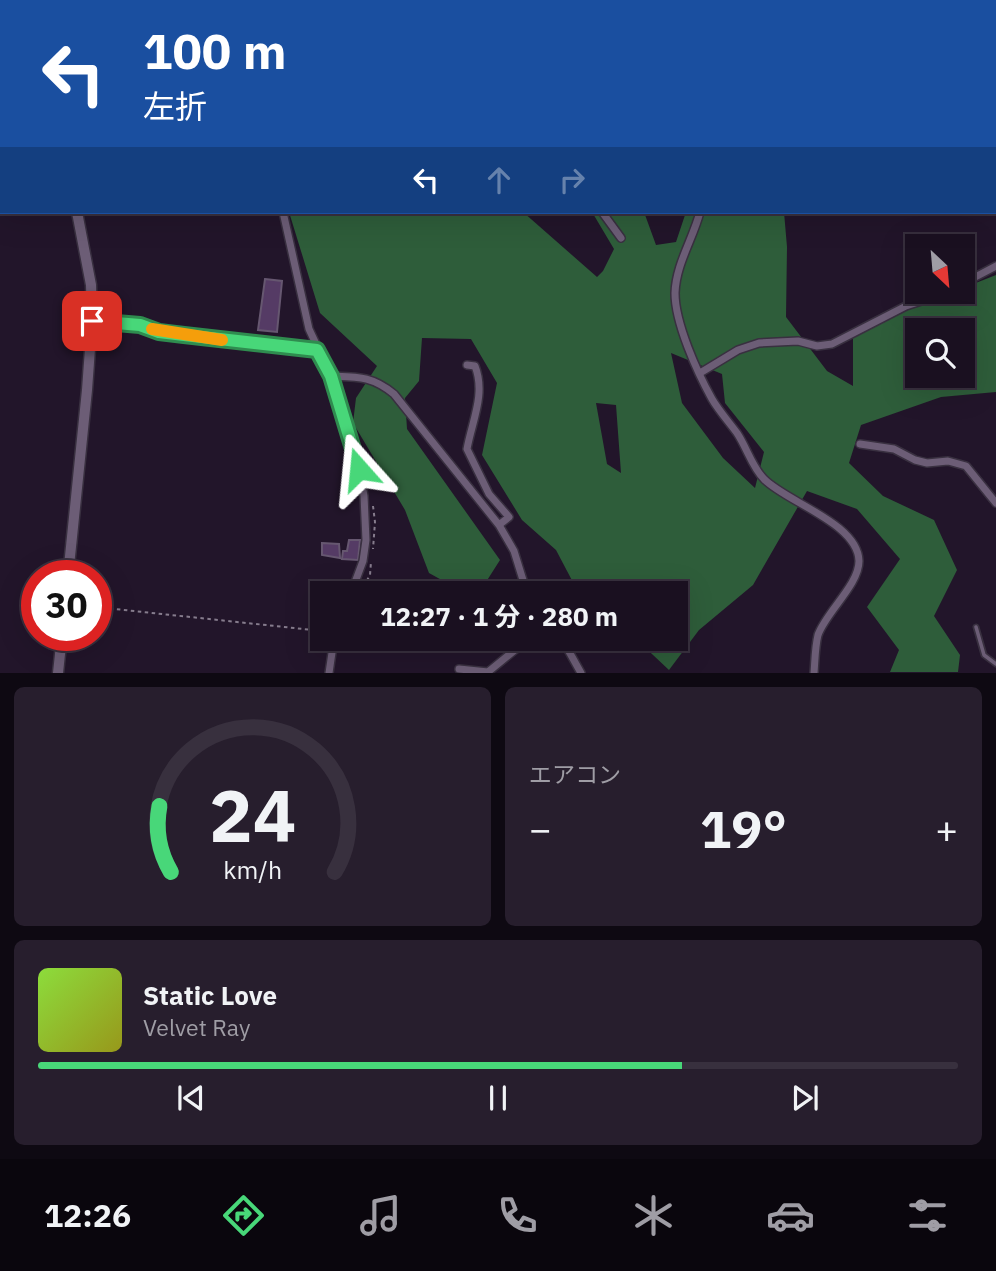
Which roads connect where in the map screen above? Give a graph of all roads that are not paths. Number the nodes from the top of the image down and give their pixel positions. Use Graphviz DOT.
graph roads {
  1 [pos="76,214"];
  2 [pos="283,214"];
  3 [pos="603,214"];
  4 [pos="699,214"];
  5 [pos="621,238"];
  6 [pos="996,266"];
  7 [pos="975,277"];
  8 [pos="912,304"];
  9 [pos="92,321"];
  10 [pos="317,350"];
  11 [pos="467,366"];
  12 [pos="700,373"];
  13 [pos="331,376"];
  14 [pos="860,444"];
  15 [pos="996,503"];
  16 [pos="499,525"];
  17 [pos="70,560"];
  18 [pos="356,581"];
  19 [pos="523,581"];
  20 [pos="976,627"];
  21 [pos="60,651"];
  22 [pos="332,651"];
  23 [pos="514,651"];
  24 [pos="569,651"];
  25 [pos="996,664"];
  26 [pos="459,669"];
  27 [pos="58,673"];
  28 [pos="329,673"];
  29 [pos="581,673"];
  30 [pos="814,673"];
  1 -- 9 [label="street"];
  2 -- 10 [label="street"];
  3 -- 5 [label="street"];
  4 -- 12 [label="street"];
  6 -- 7 [label="street"];
  8 -- 12 [label="street"];
  9 -- 10 [label="street"];
  9 -- 17 [label="street"];
  10 -- 13 [label="street"];
  11 -- 16 [label="street"];
  12 -- 30 [label="street"];
  13 -- 16 [label="street"];
  13 -- 18 [label="street"];
  14 -- 15 [label="street"];
  16 -- 19 [label="street"];
  20 -- 25 [label="lane"];
  21 -- 27 [label="street"];
  22 -- 28 [label="street"];
  23 -- 26 [label="street"];
  24 -- 29 [label="street"];
}
